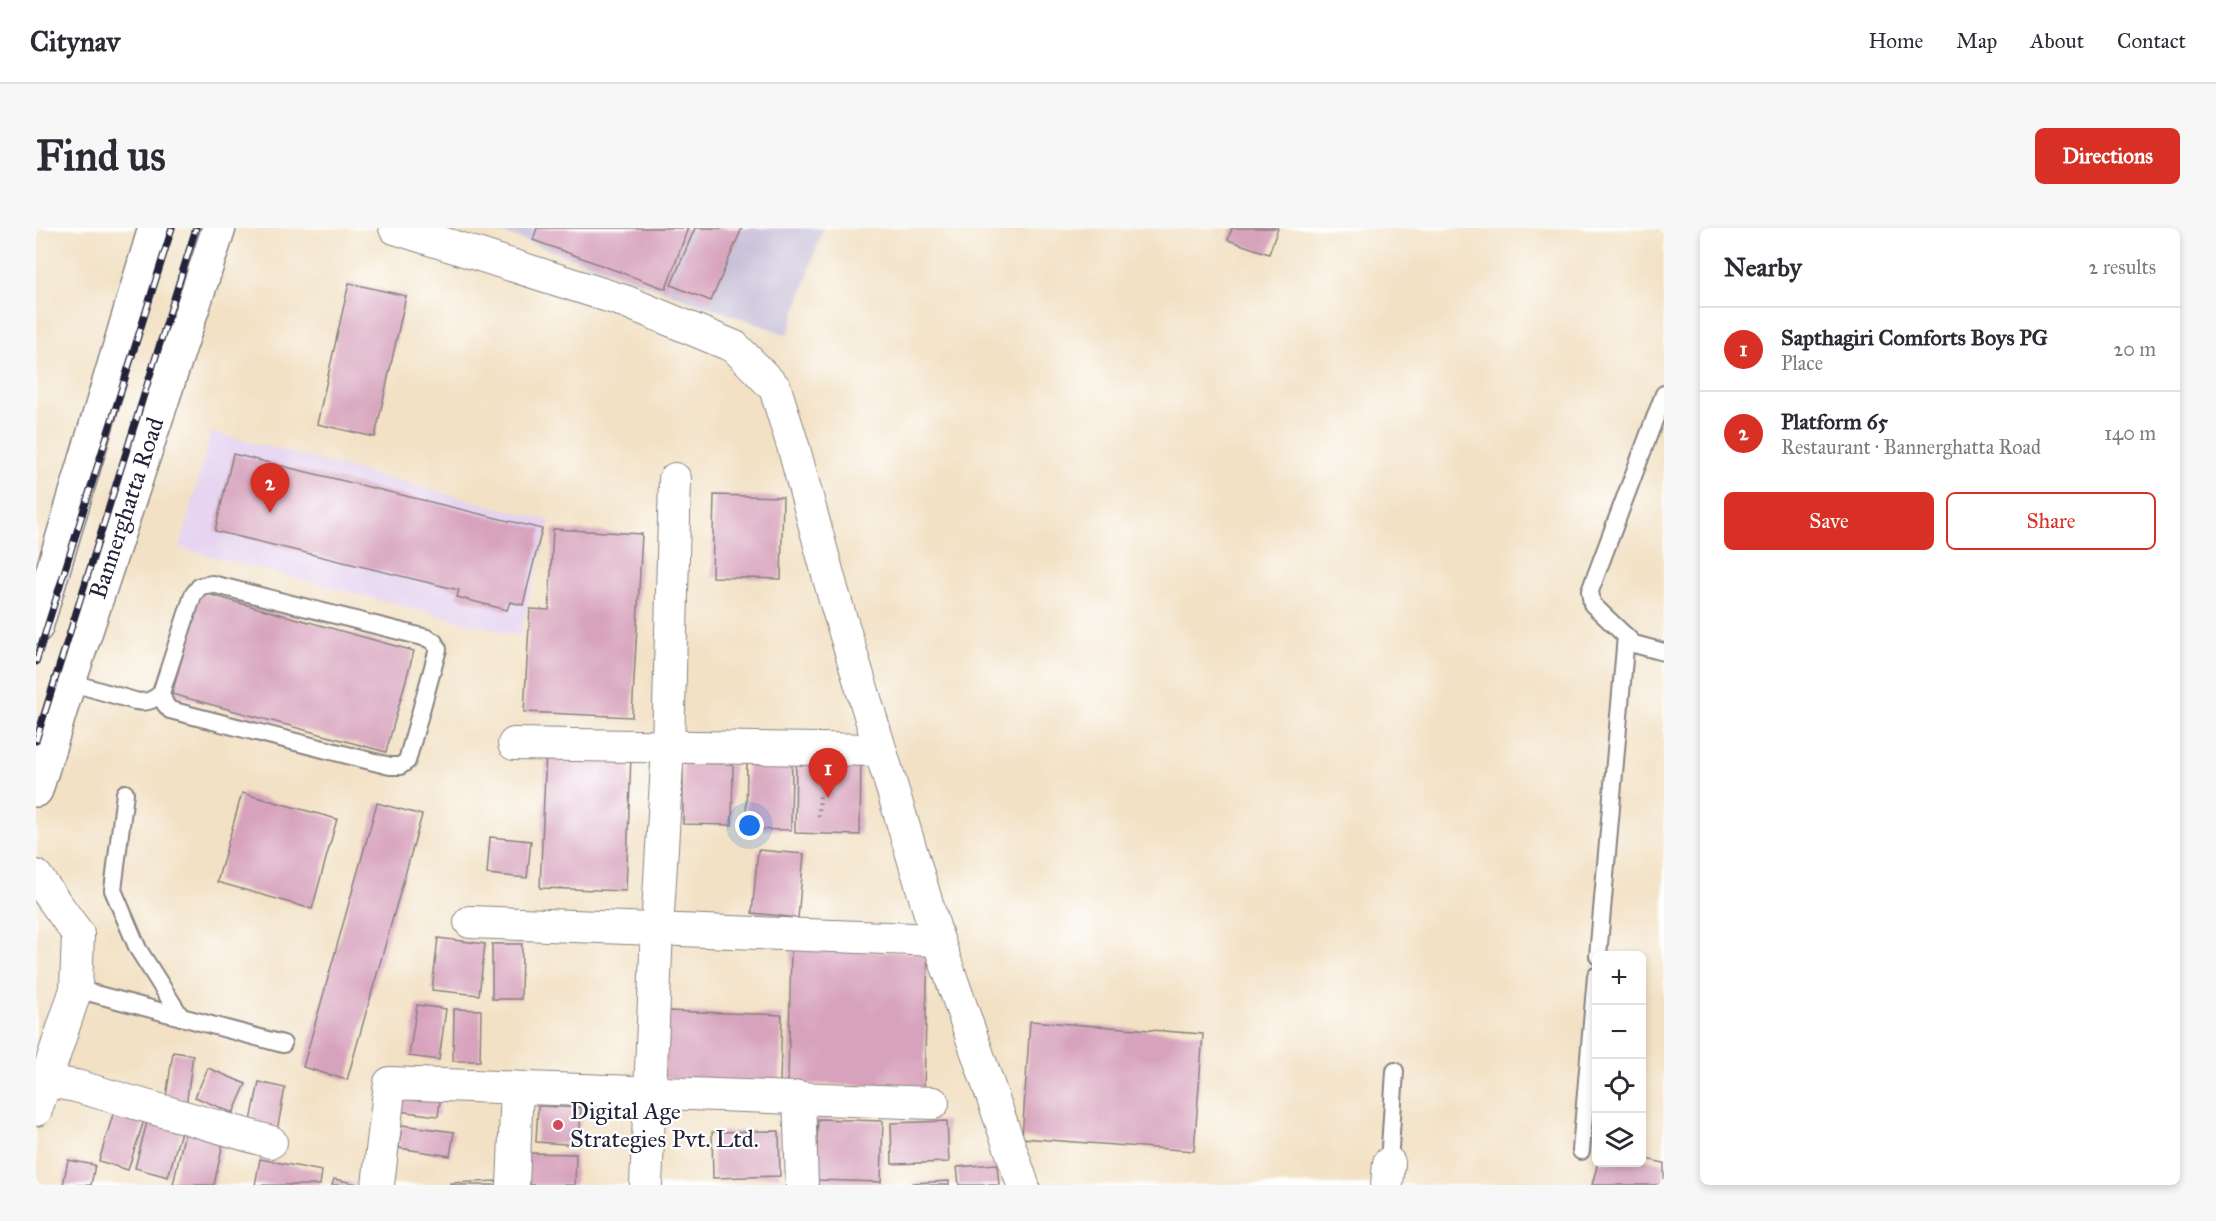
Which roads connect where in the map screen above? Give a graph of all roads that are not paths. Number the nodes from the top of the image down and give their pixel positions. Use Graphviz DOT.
graph roads {
  1 [pos="155,228"];
  2 [pos="219,228"];
  3 [pos="395,228"];
  4 [pos="1664,394"];
  5 [pos="675,479"];
  6 [pos="36,627"];
  7 [pos="1626,636"];
  8 [pos="1664,652"];
  9 [pos="69,682"];
  10 [pos="161,693"];
  11 [pos="514,744"];
  12 [pos="668,748"];
  13 [pos="880,750"];
  14 [pos="36,790"];
  15 [pos="125,793"];
  16 [pos="36,876"];
  17 [pos="470,922"];
  18 [pos="657,930"];
  19 [pos="938,940"];
  20 [pos="1598,951"];
  21 [pos="76,989"];
  22 [pos="1594,1005"];
  23 [pos="181,1017"];
  24 [pos="283,1044"];
  25 [pos="1395,1071"];
  26 [pos="46,1081"];
  27 [pos="517,1088"];
  28 [pos="650,1094"];
  29 [pos="799,1097"];
  30 [pos="933,1102"];
  31 [pos="36,1110"];
  32 [pos="271,1142"];
  33 [pos="1581,1151"];
  34 [pos="1388,1174"];
  35 [pos="378,1185"];
  36 [pos="513,1185"];
  37 [pos="646,1185"];
  38 [pos="802,1185"];
  39 [pos="1023,1185"];
  1 -- 6 [label="main road, Bannerghatta Road"];
  2 -- 9 [label="main road, Bannerghatta Road"];
  3 -- 13 [label="street"];
  4 -- 7 [label="lane"];
  5 -- 12 [label="street"];
  7 -- 8 [label="lane"];
  7 -- 20 [label="lane"];
  9 -- 10 [label="lane"];
  9 -- 14 [label="main road, Bannerghatta Road"];
  10 -- 10 [label="lane"];
  11 -- 12 [label="street"];
  12 -- 13 [label="street"];
  12 -- 18 [label="street"];
  13 -- 19 [label="street"];
  15 -- 23 [label="lane"];
  16 -- 21 [label="street"];
  17 -- 18 [label="street"];
  18 -- 19 [label="street"];
  18 -- 28 [label="street"];
  19 -- 39 [label="street"];
  21 -- 23 [label="lane"];
  21 -- 26 [label="street"];
  22 -- 33 [label="lane"];
  23 -- 24 [label="lane"];
  25 -- 34 [label="lane"];
  26 -- 31 [label="street"];
  26 -- 32 [label="street"];
  27 -- 28 [label="street"];
  27 -- 35 [label="street"];
  27 -- 36 [label="street"];
  28 -- 29 [label="street"];
  28 -- 37 [label="street"];
  29 -- 30 [label="street"];
  29 -- 38 [label="street"];
}
